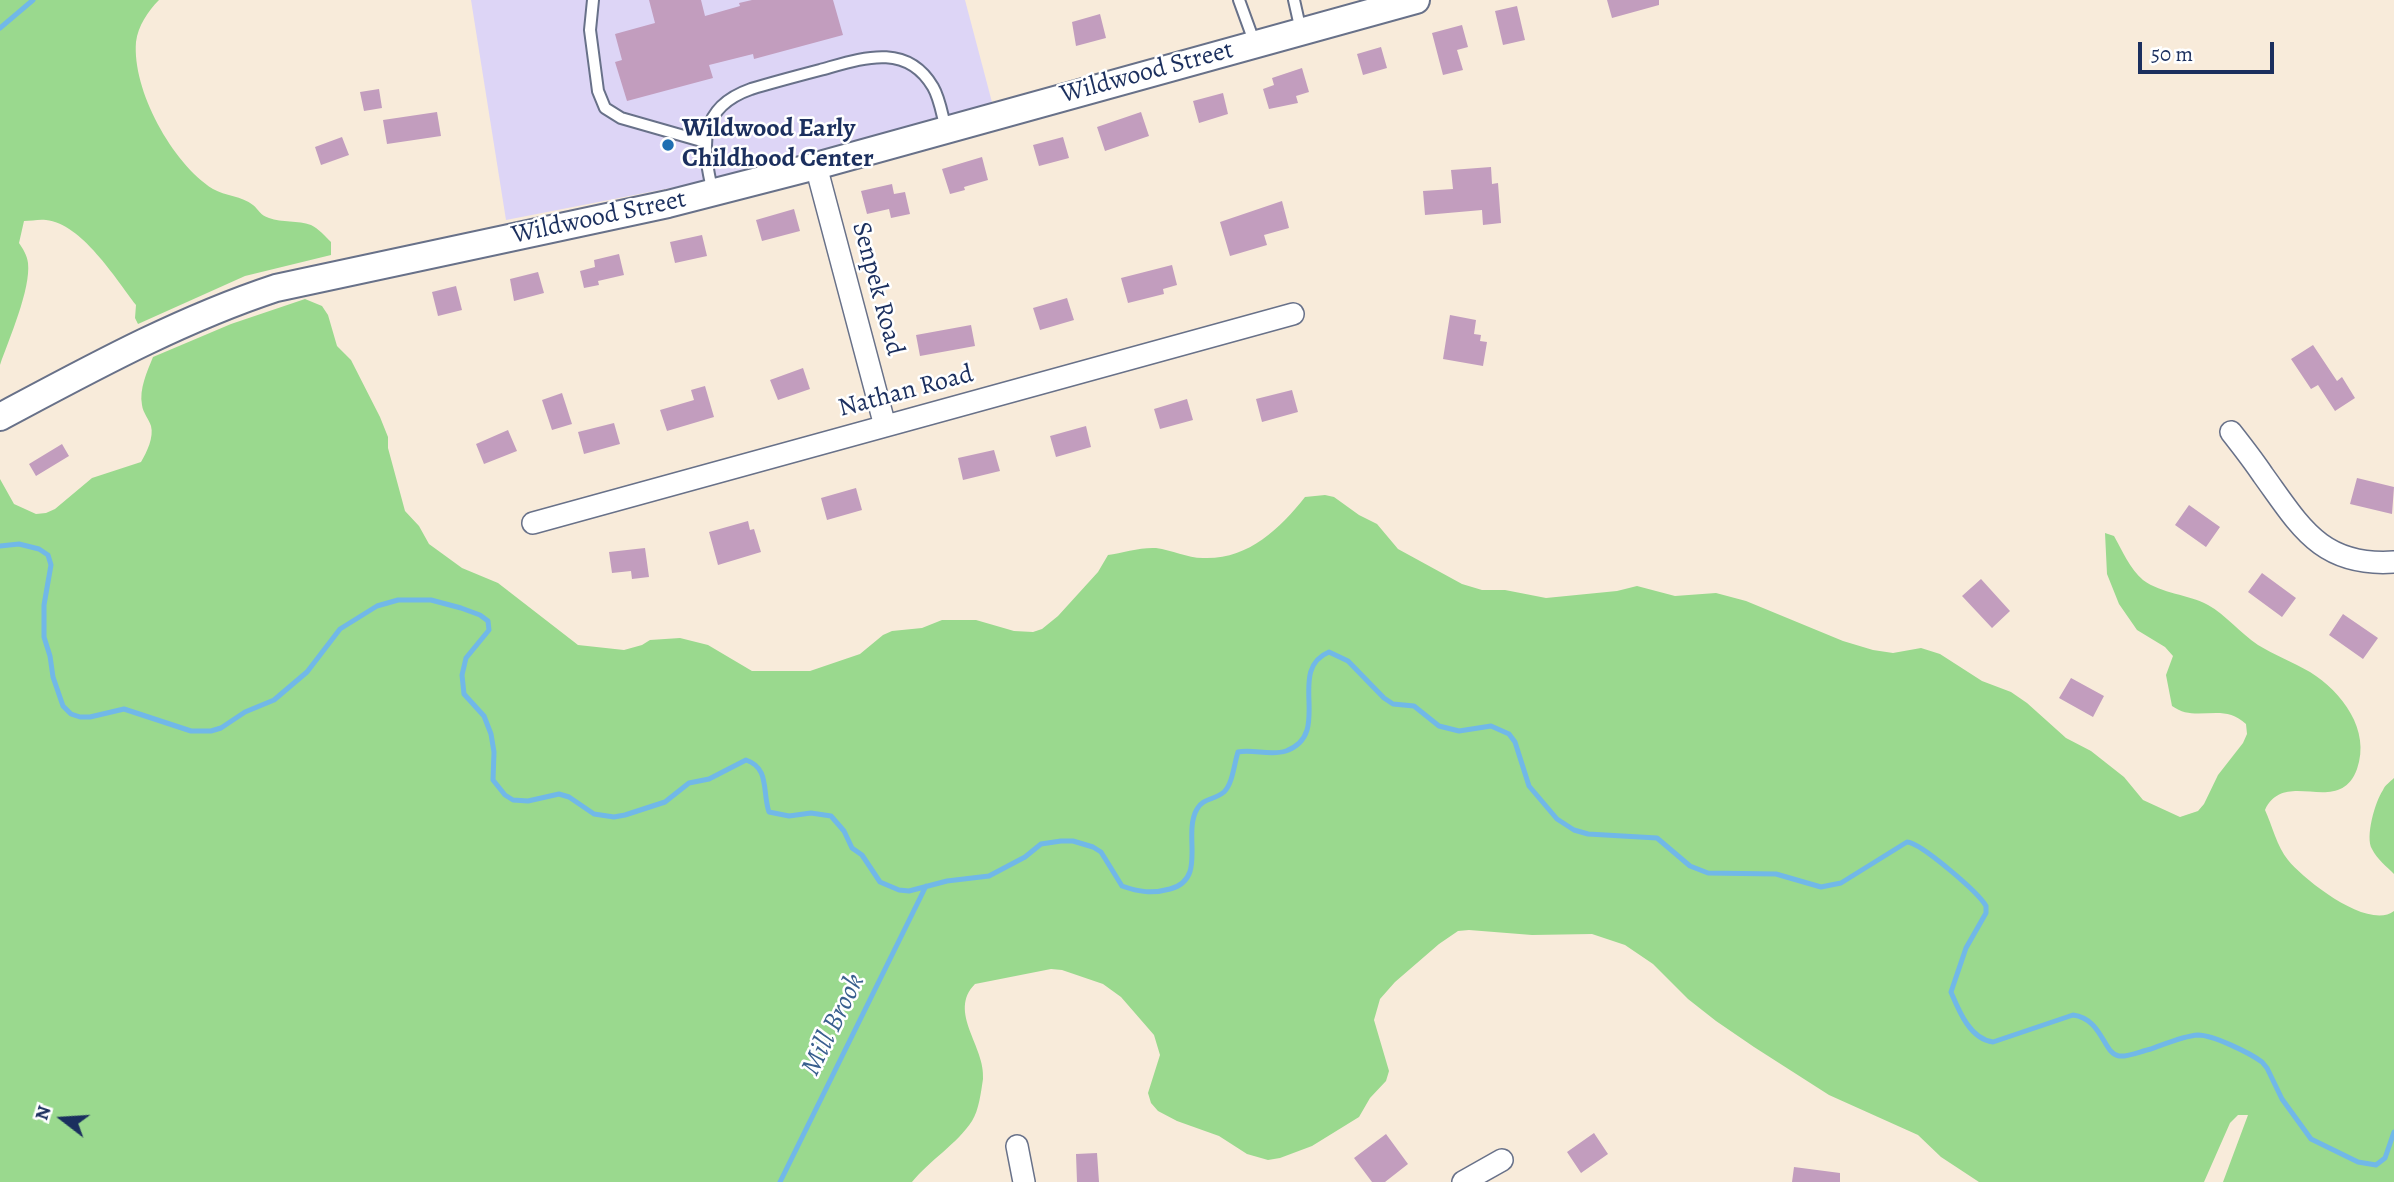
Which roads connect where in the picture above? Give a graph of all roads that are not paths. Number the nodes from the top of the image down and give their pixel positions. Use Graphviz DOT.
graph roads {
  1 [pos="593,0"];
  2 [pos="1239,0"];
  3 [pos="1294,0"];
  4 [pos="1416,0"];
  5 [pos="1389,3"];
  6 [pos="1301,31"];
  7 [pos="1255,44"];
  8 [pos="946,129"];
  9 [pos="705,142"];
  10 [pos="816,166"];
  11 [pos="713,193"];
  12 [pos="1293,314"];
  13 [pos="0,417"];
  14 [pos="885,426"];
  15 [pos="2231,432"];
  16 [pos="533,523"];
  17 [pos="2394,562"];
  18 [pos="1017,1146"];
  19 [pos="1502,1160"];
  20 [pos="1024,1182"];
  21 [pos="1463,1182"];
  1 -- 9 [label="lane"];
  2 -- 7 [label="lane"];
  3 -- 6 [label="lane"];
  4 -- 5 [label="street, Wildwood Street"];
  5 -- 6 [label="street, Wildwood Street"];
  6 -- 7 [label="street, Wildwood Street"];
  7 -- 8 [label="street, Wildwood Street"];
  8 -- 9 [label="lane"];
  8 -- 10 [label="street, Wildwood Street"];
  9 -- 11 [label="lane"];
  10 -- 11 [label="street, Wildwood Street"];
  10 -- 14 [label="street, Senpek Road"];
  11 -- 13 [label="street, Wildwood Street"];
  12 -- 14 [label="street, Nathan Road"];
  14 -- 16 [label="street, Nathan Road"];
  15 -- 17 [label="street"];
  18 -- 20 [label="street"];
  19 -- 21 [label="street"];
}
